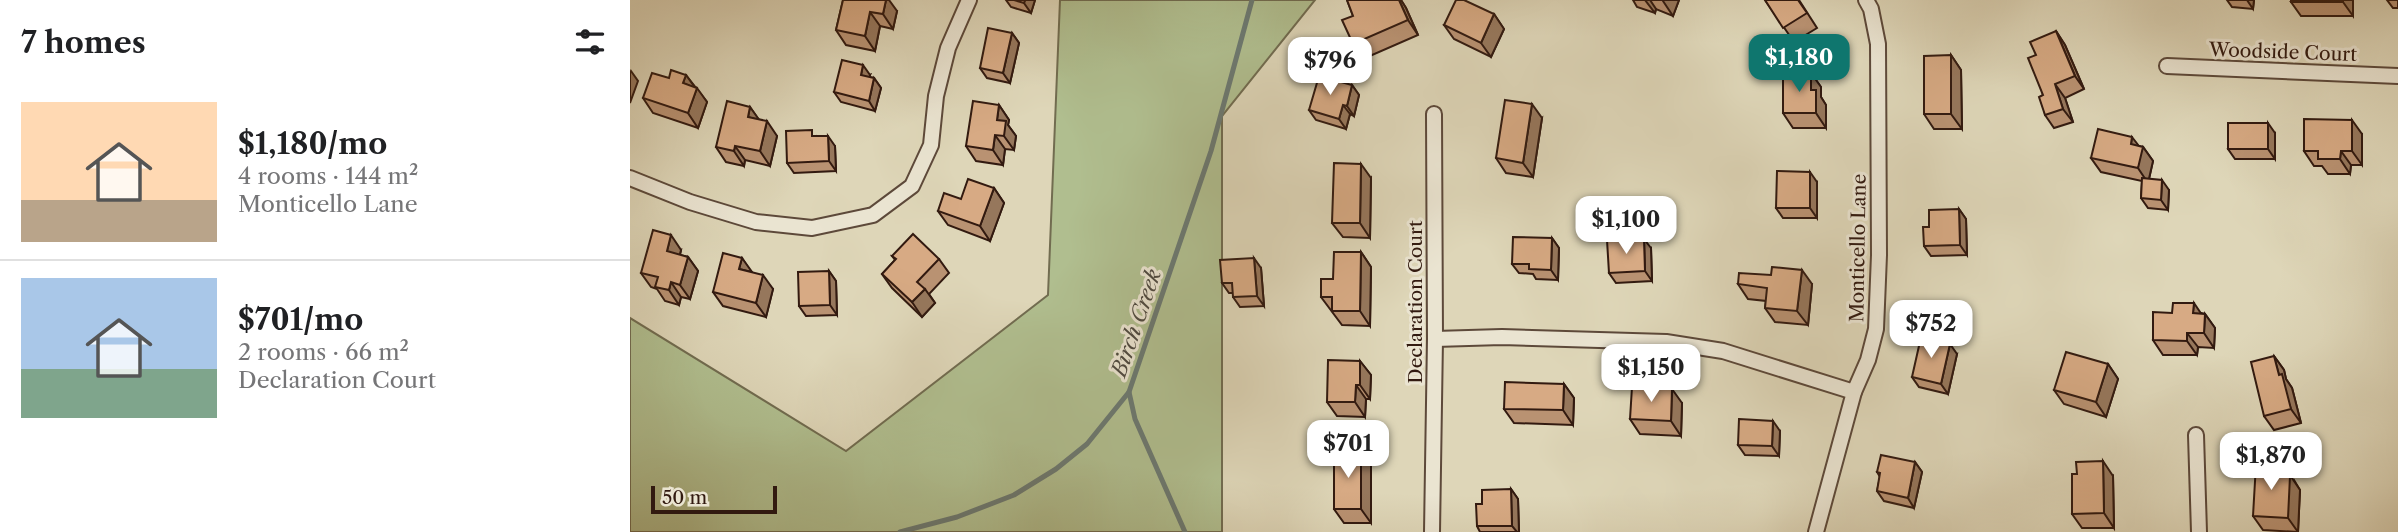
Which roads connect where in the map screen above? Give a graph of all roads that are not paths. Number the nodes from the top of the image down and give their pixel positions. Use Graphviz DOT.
graph roads {
  1 [pos="969,0"];
  2 [pos="1866,0"];
  3 [pos="2167,66"];
  4 [pos="2398,76"];
  5 [pos="1434,114"];
  6 [pos="630,178"];
  7 [pos="1435,338"];
  8 [pos="1854,392"];
  9 [pos="2196,435"];
  10 [pos="1432,532"];
  11 [pos="1816,532"];
  12 [pos="2199,532"];
  1 -- 6 [label="street"];
  2 -- 8 [label="street, Monticello Lane"];
  3 -- 4 [label="street, Woodside Court"];
  5 -- 7 [label="street, Declaration Court"];
  7 -- 8 [label="street"];
  7 -- 10 [label="street, Declaration Court"];
  8 -- 11 [label="street, Monticello Lane"];
  9 -- 12 [label="street"];
}
